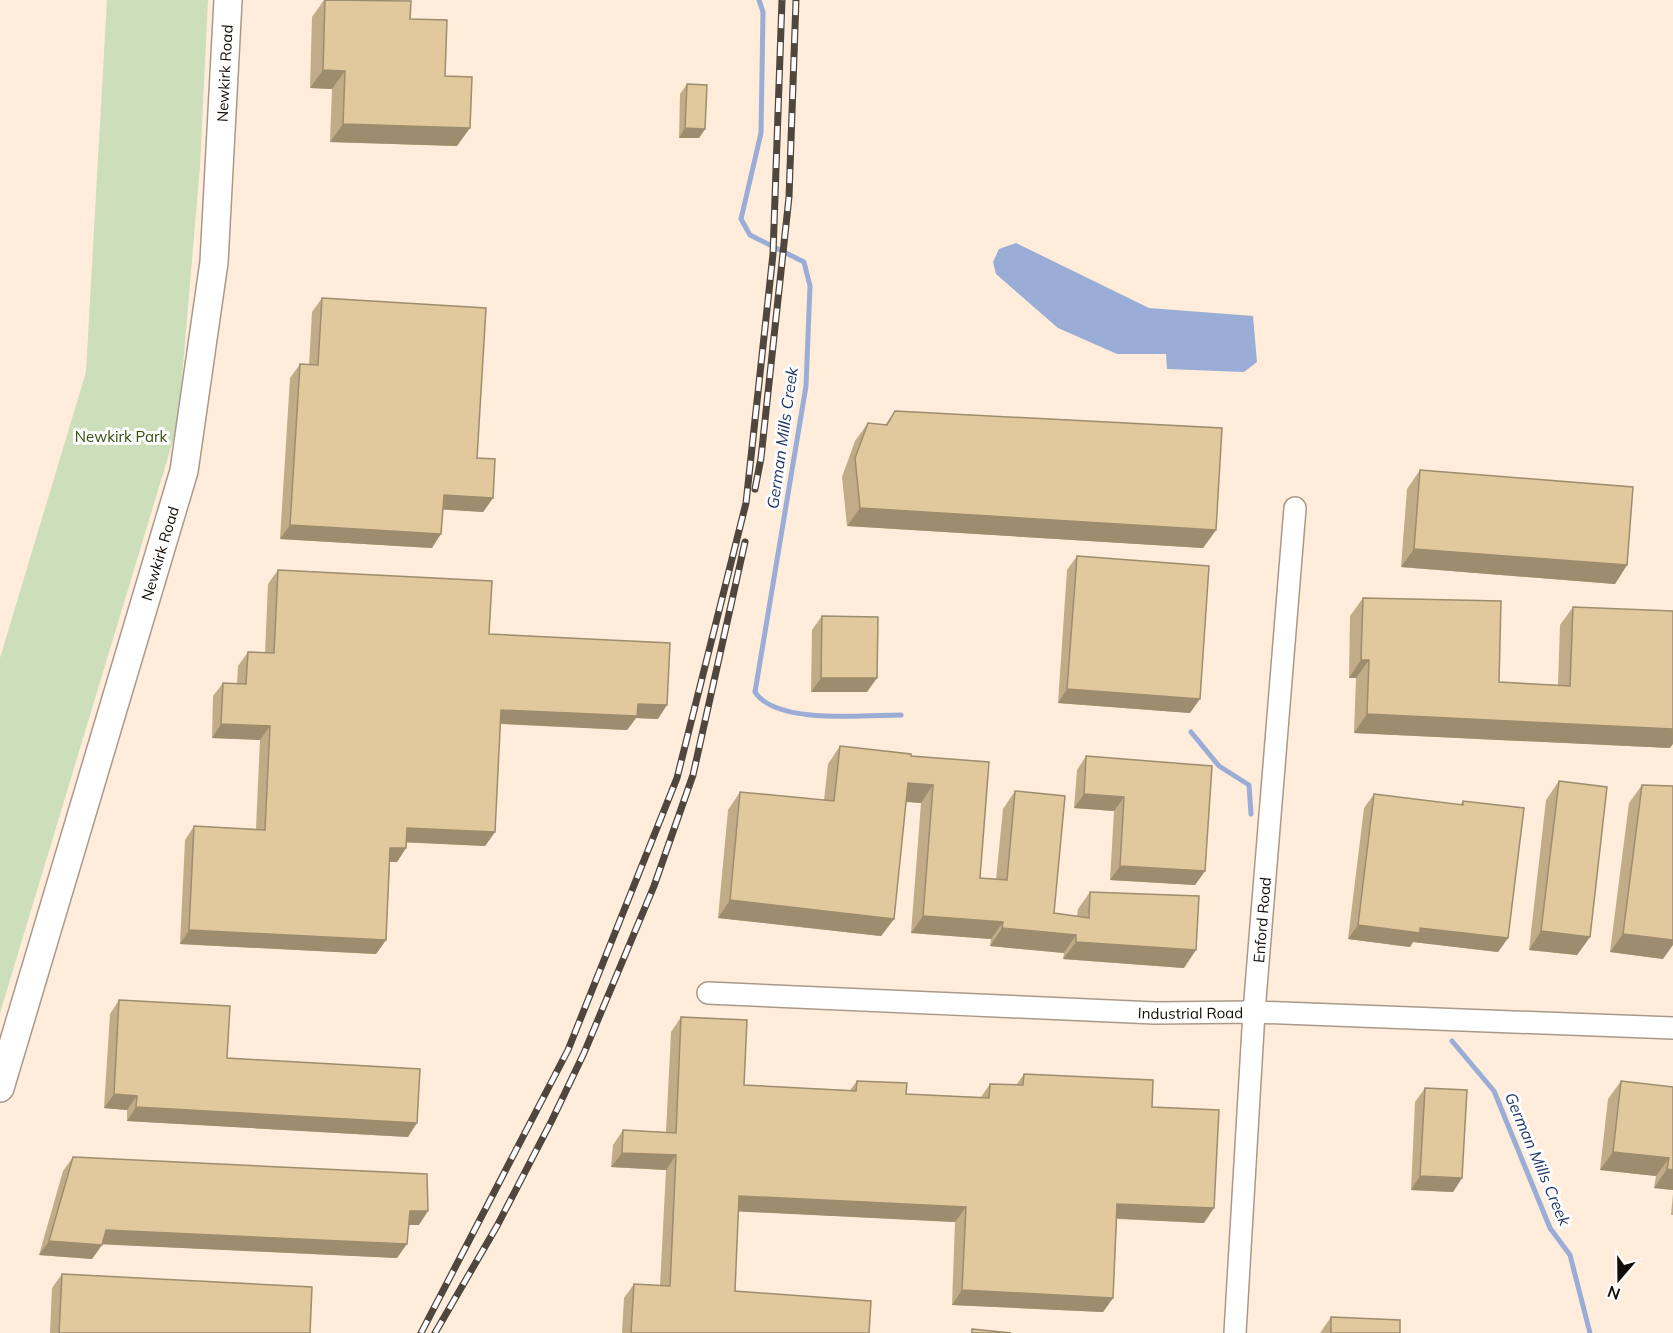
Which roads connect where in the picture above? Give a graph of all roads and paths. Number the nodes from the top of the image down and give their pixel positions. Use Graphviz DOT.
graph roads {
  1 [pos="228,0"];
  2 [pos="1295,508"];
  3 [pos="708,993"];
  4 [pos="1254,1012"];
  5 [pos="1673,1028"];
  6 [pos="0,1088"];
  7 [pos="1235,1333"];
  1 -- 6 [label="street, Newkirk Road"];
  2 -- 4 [label="street, Enford Road"];
  3 -- 4 [label="street, Industrial Road"];
  4 -- 5 [label="street, Industrial Road"];
  4 -- 7 [label="street, Enford Road"];
}
